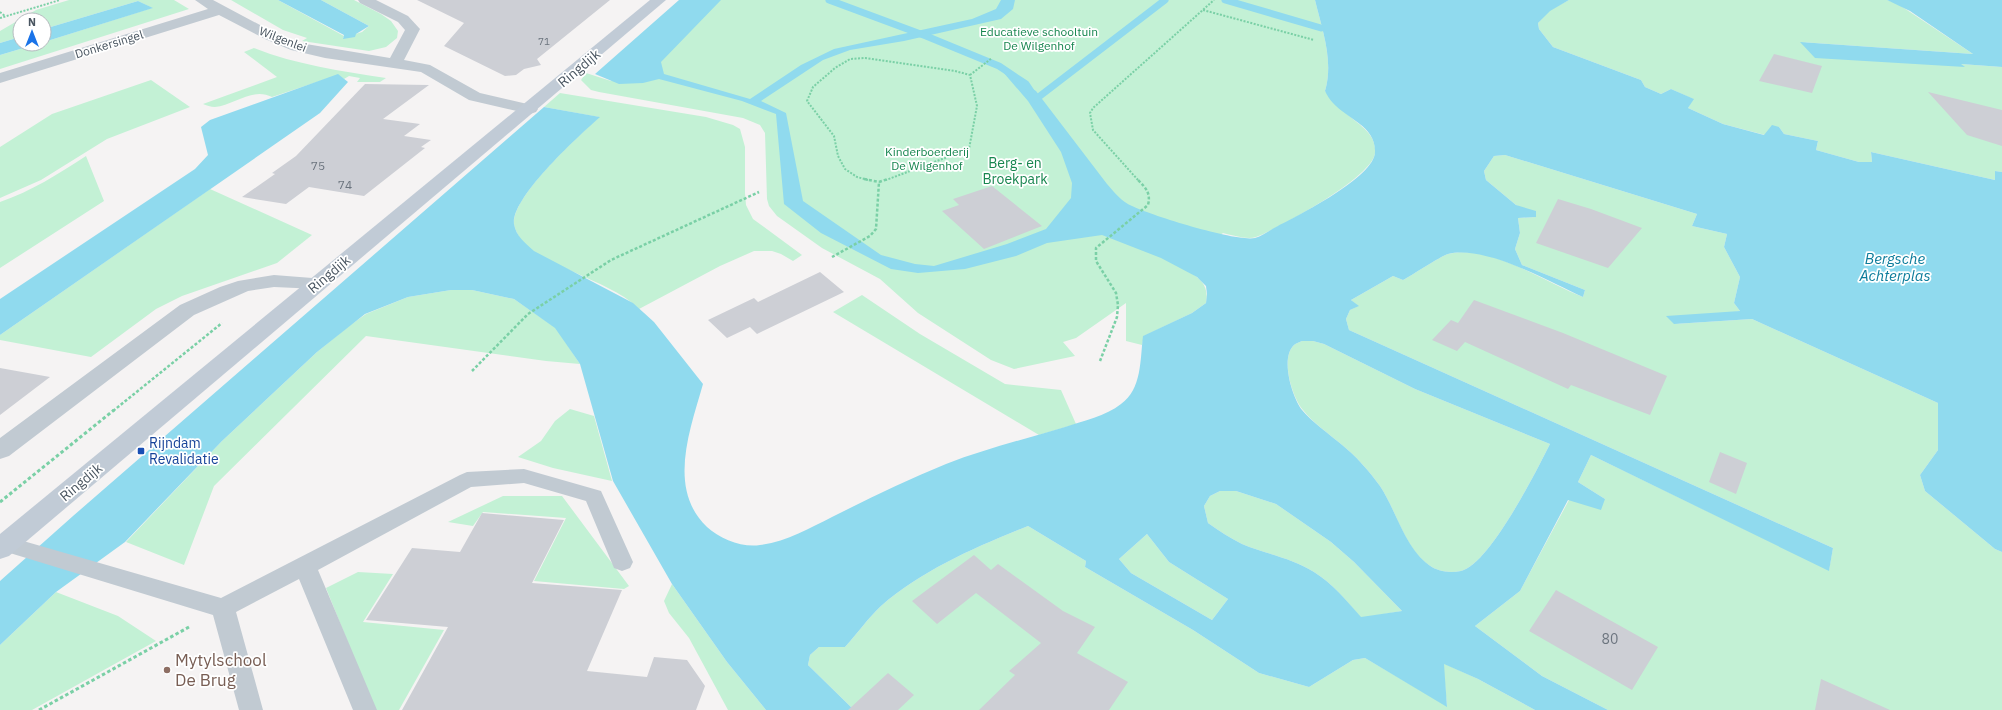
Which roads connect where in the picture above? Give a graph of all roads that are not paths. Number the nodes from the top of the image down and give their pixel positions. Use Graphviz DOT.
graph roads {
  1 [pos="202,0"];
  2 [pos="365,0"];
  3 [pos="659,0"];
  4 [pos="219,10"];
  5 [pos="394,64"];
  6 [pos="0,78"];
  7 [pos="530,109"];
  8 [pos="318,283"];
  9 [pos="0,450"];
  10 [pos="10,547"];
  11 [pos="622,562"];
  12 [pos="305,566"];
  13 [pos="223,608"];
  14 [pos="251,710"];
  15 [pos="365,710"];
  1 -- 4 [label="street, Wilgenlei"];
  2 -- 5 [label="street"];
  3 -- 7 [label="street, Ringdijk"];
  4 -- 5 [label="street, Wilgenlei"];
  4 -- 6 [label="street, Donkersingel"];
  5 -- 7 [label="street, Wilgenlei"];
  7 -- 8 [label="street, Ringdijk"];
  8 -- 9 [label="street"];
  8 -- 10 [label="street, Ringdijk"];
  10 -- 13 [label="lane"];
  11 -- 12 [label="lane"];
  12 -- 13 [label="lane"];
  12 -- 15 [label="lane"];
  13 -- 14 [label="lane"];
}
